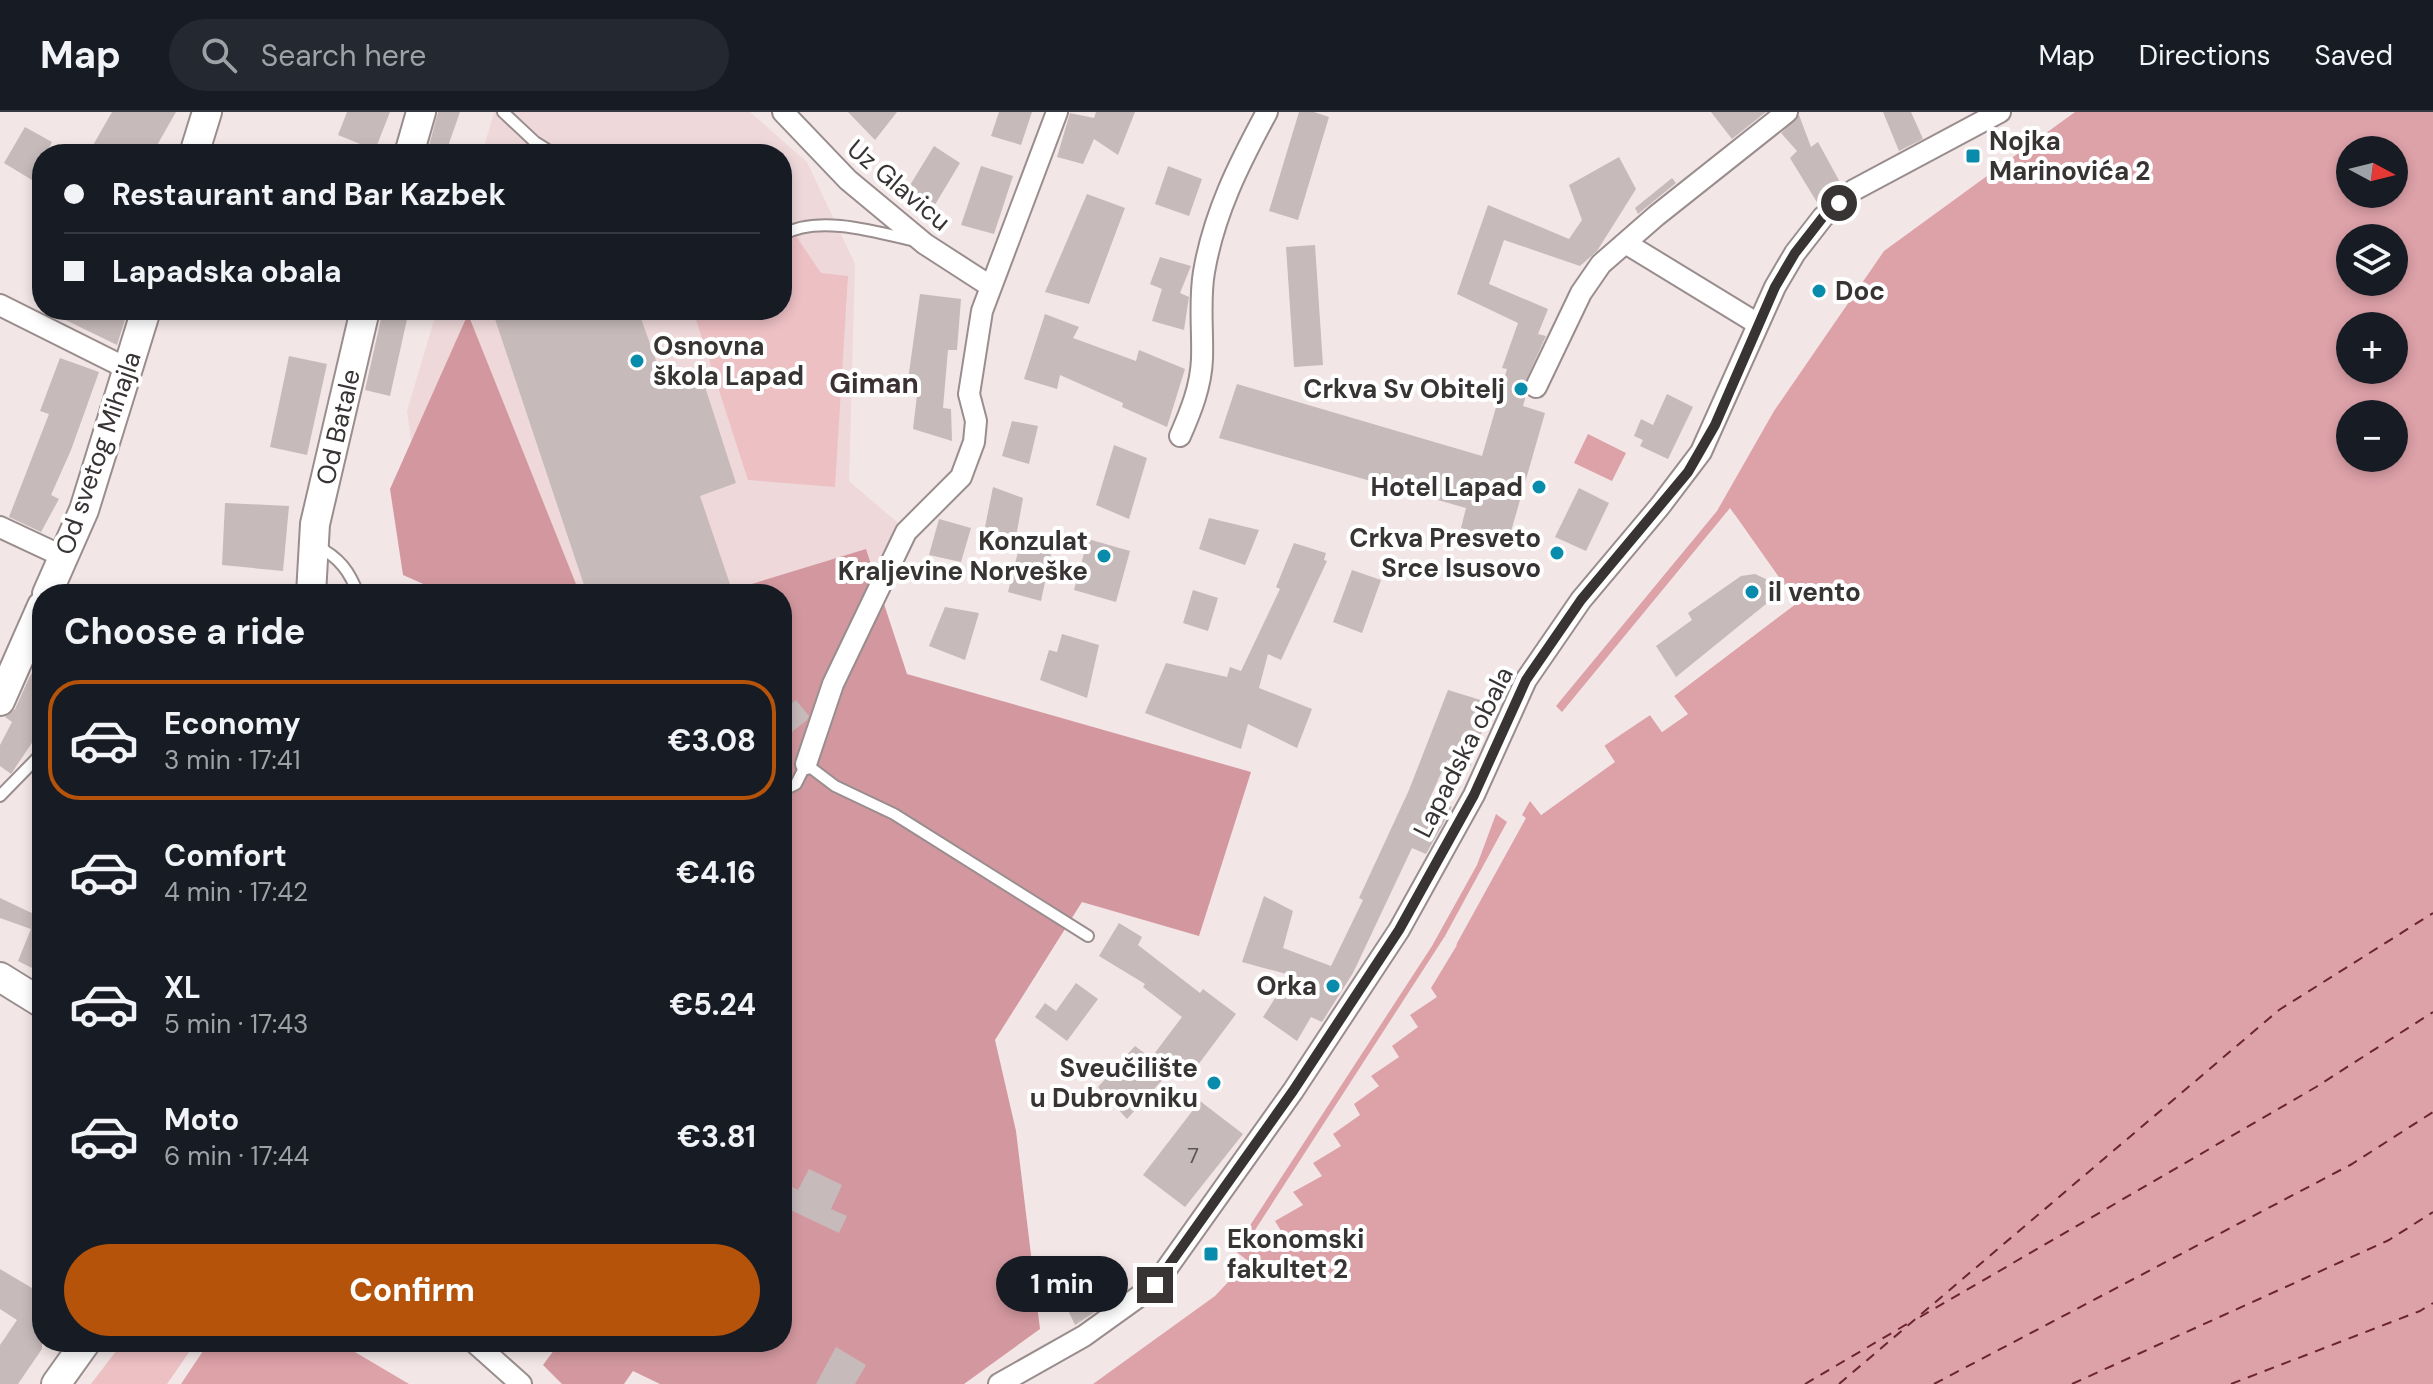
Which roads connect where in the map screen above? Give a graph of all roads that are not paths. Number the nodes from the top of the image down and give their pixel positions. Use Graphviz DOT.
graph roads {
  1 [pos="207,112"];
  2 [pos="421,112"];
  3 [pos="503,112"];
  4 [pos="783,112"];
  5 [pos="1057,112"];
  6 [pos="1267,112"];
  7 [pos="1787,112"];
  8 [pos="2000,112"];
  9 [pos="197,144"];
  10 [pos="412,144"];
  11 [pos="538,144"];
  12 [pos="792,229"];
  13 [pos="925,244"];
  14 [pos="1627,244"];
  15 [pos="990,286"];
  16 [pos="0,305"];
  17 [pos="143,320"];
  18 [pos="363,320"];
  19 [pos="1758,324"];
  20 [pos="128,369"];
  21 [pos="1536,387"];
  22 [pos="1180,436"];
  23 [pos="0,527"];
  24 [pos="312,544"];
  25 [pos="64,557"];
  26 [pos="52,584"];
  27 [pos="311,584"];
  28 [pos="354,584"];
  29 [pos="32,629"];
  30 [pos="0,701"];
  31 [pos="32,763"];
  32 [pos="806,764"];
  33 [pos="792,786"];
  34 [pos="0,796"];
  35 [pos="1088,936"];
  36 [pos="0,977"];
  37 [pos="32,997"];
  38 [pos="79,1352"];
  39 [pos="485,1352"];
  40 [pos="56,1384"];
  41 [pos="521,1384"];
  42 [pos="999,1384"];
  1 -- 9 [label="main road"];
  2 -- 10 [label="main road"];
  3 -- 11 [label="lane"];
  4 -- 13 [label="street, Uz Glavicu"];
  5 -- 15 [label="street"];
  6 -- 22 [label="street"];
  7 -- 14 [label="street"];
  8 -- 19 [label="street, Lapadska obala"];
  12 -- 13 [label="lane"];
  13 -- 15 [label="street, Uz Glavicu"];
  14 -- 19 [label="street"];
  14 -- 21 [label="street"];
  15 -- 32 [label="street"];
  16 -- 20 [label="street"];
  17 -- 20 [label="main road, Od svetog Mihajla"];
  18 -- 24 [label="main road, Od Batale"];
  19 -- 42 [label="street, Lapadska obala"];
  20 -- 25 [label="main road, Od svetog Mihajla"];
  23 -- 25 [label="street"];
  24 -- 27 [label="main road, Od Batale"];
  24 -- 28 [label="lane"];
  25 -- 26 [label="main road, Od svetog Mihajla"];
  29 -- 30 [label="main road"];
  31 -- 34 [label="lane"];
  32 -- 33 [label="lane"];
  32 -- 35 [label="lane"];
  36 -- 37 [label="main road"];
  38 -- 40 [label="main road"];
  39 -- 41 [label="street"];
}
